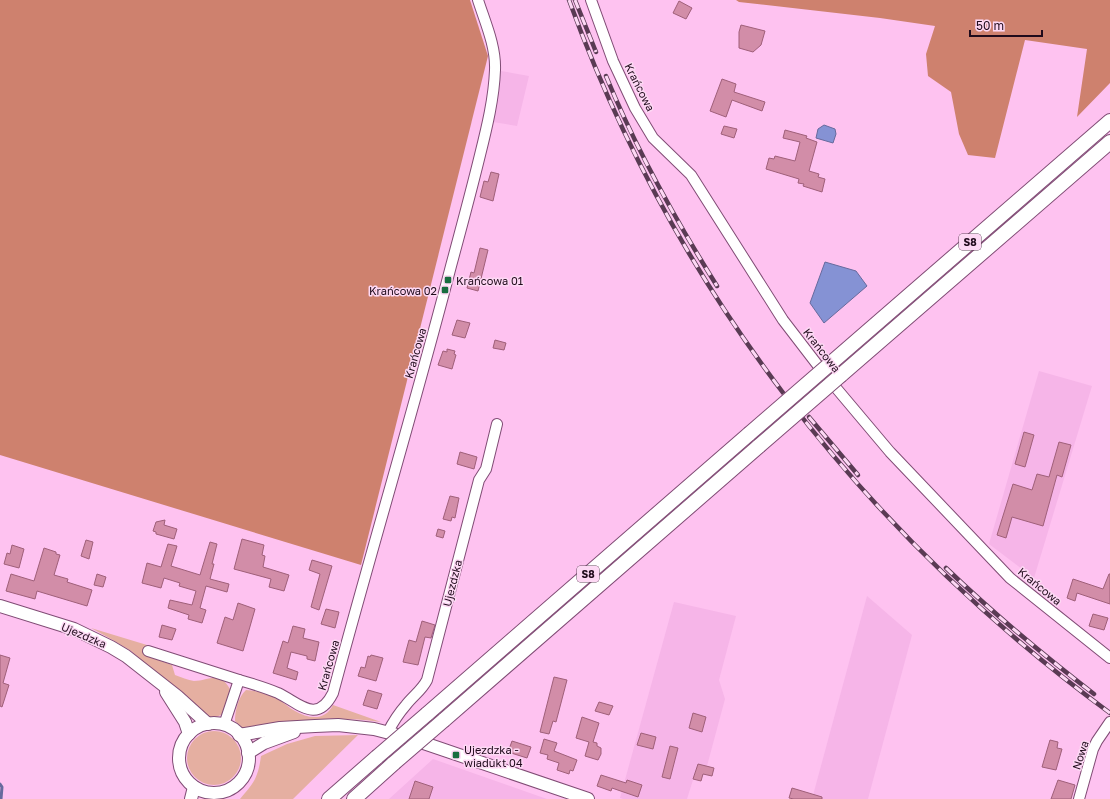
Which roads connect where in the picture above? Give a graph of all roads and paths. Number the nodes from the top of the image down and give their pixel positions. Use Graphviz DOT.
graph roads {
  1 [pos="478,0"];
  2 [pos="592,0"];
  3 [pos="1110,121"];
  4 [pos="1110,142"];
  5 [pos="497,424"];
  6 [pos="0,606"];
  7 [pos="148,651"];
  8 [pos="1110,658"];
  9 [pos="239,680"];
  10 [pos="158,682"];
  11 [pos="1110,722"];
  12 [pos="208,724"];
  13 [pos="224,725"];
  14 [pos="315,726"];
  15 [pos="388,732"];
  16 [pos="189,734"];
  17 [pos="239,735"];
  18 [pos="248,752"];
  19 [pos="193,793"];
  20 [pos="209,796"];
  21 [pos="329,799"];
  22 [pos="354,799"];
  23 [pos="588,799"];
  24 [pos="1079,799"];
  1 -- 9 [label="street, Krańcowa"];
  2 -- 8 [label="street, Krańcowa"];
  3 -- 21 [label="highway, S8, bridge"];
  4 -- 22 [label="highway, S8, bridge"];
  5 -- 15 [label="street, Ujezdzka"];
  6 -- 10 [label="main road, Ujezdzka"];
  7 -- 9 [label="street"];
  9 -- 13 [label="street"];
  10 -- 12 [label="main road, Ujezdzka"];
  10 -- 16 [label="main road, Ujezdzka"];
  11 -- 24 [label="street, Nowa"];
  12 -- 13 [label="main road"];
  12 -- 16 [label="main road"];
  13 -- 17 [label="main road"];
  14 -- 15 [label="main road"];
  14 -- 17 [label="main road"];
  14 -- 18 [label="main road"];
  15 -- 23 [label="main road"];
  16 -- 19 [label="main road"];
  17 -- 18 [label="main road"];
  18 -- 20 [label="main road"];
  19 -- 20 [label="main road"];
}
